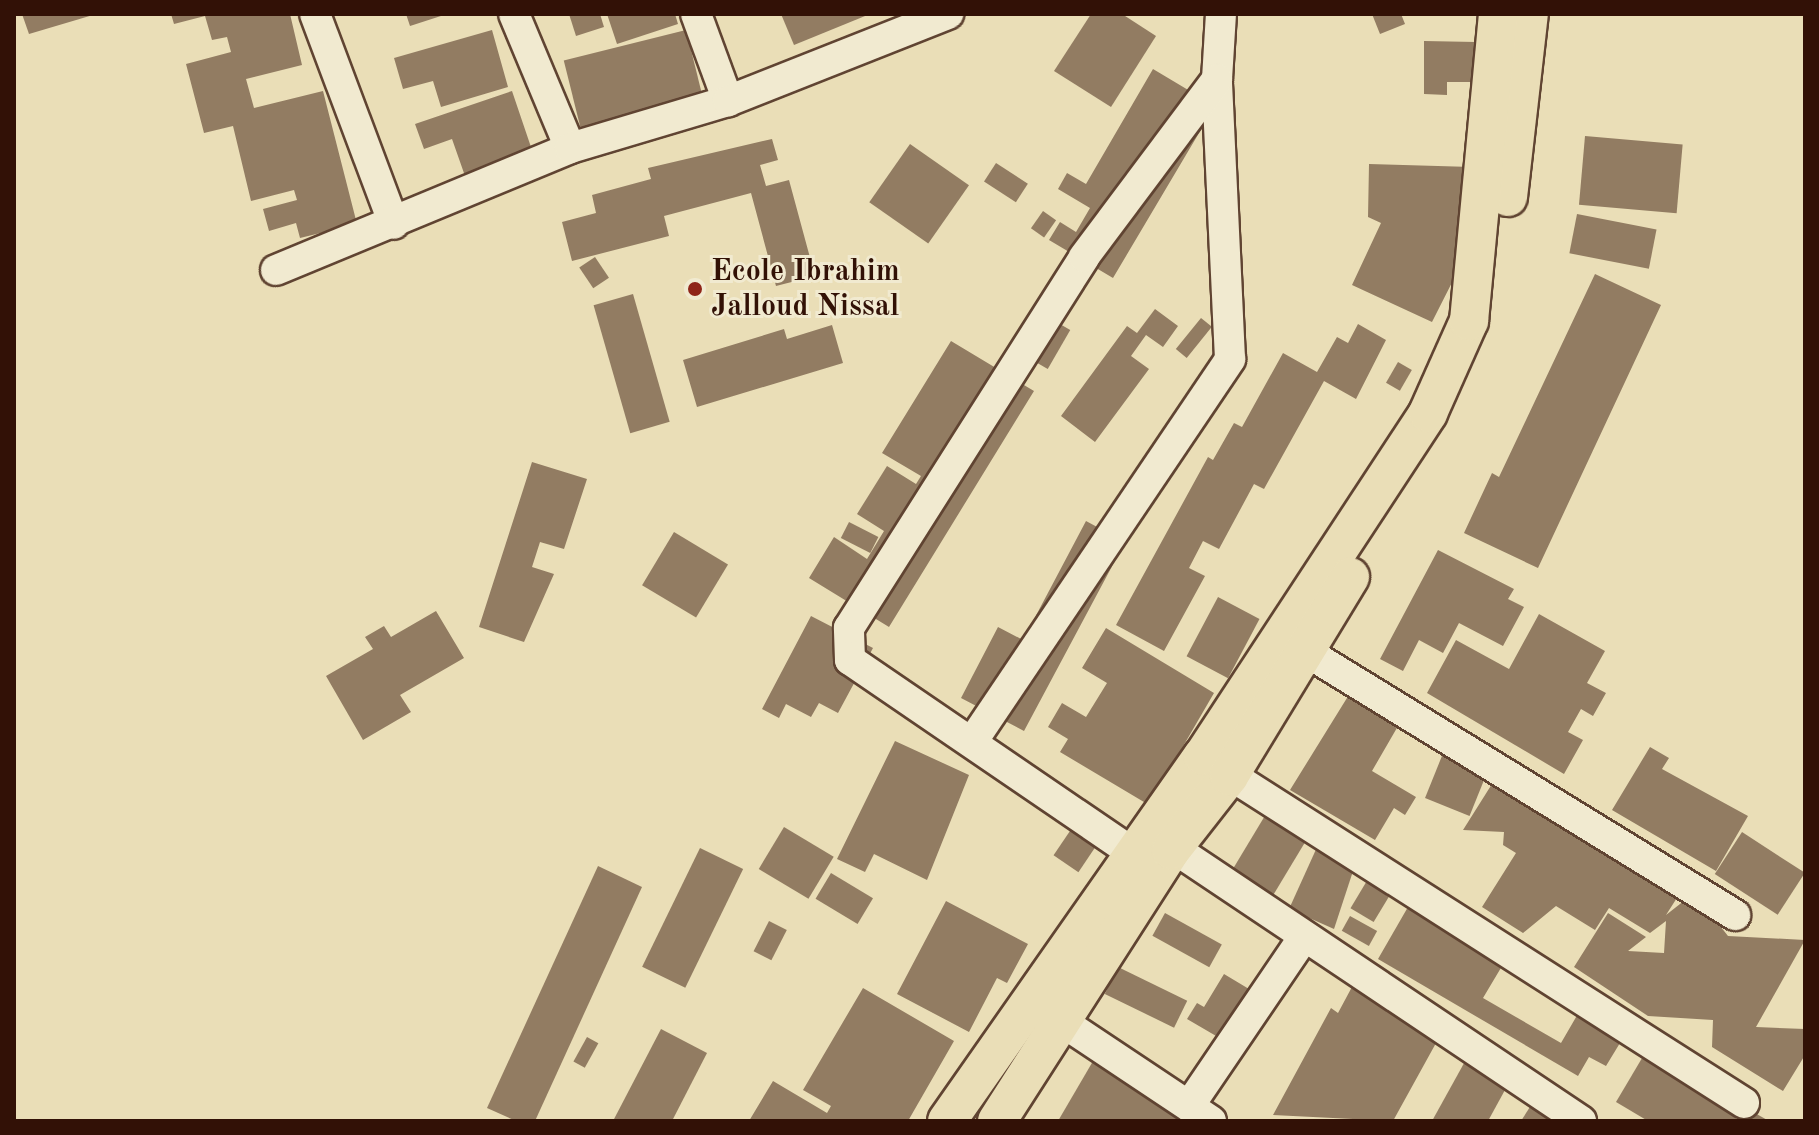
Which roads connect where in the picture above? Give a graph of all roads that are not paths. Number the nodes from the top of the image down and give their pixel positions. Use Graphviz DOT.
graph roads {
  1 [pos="315,14"];
  2 [pos="514,14"];
  3 [pos="696,14"];
  4 [pos="948,14"];
  5 [pos="1221,14"];
  6 [pos="1498,14"];
  7 [pos="1529,14"];
  8 [pos="895,22"];
  9 [pos="1217,79"];
  10 [pos="728,101"];
  11 [pos="570,148"];
  12 [pos="394,224"];
  13 [pos="276,270"];
  14 [pos="1293,643"];
  15 [pos="972,742"];
  16 [pos="1216,766"];
  17 [pos="1150,843"];
  18 [pos="1735,915"];
  19 [pos="1304,937"];
  20 [pos="1029,1000"];
  21 [pos="1061,1020"];
  22 [pos="1744,1103"];
  23 [pos="1200,1113"];
  24 [pos="947,1121"];
  25 [pos="997,1121"];
  26 [pos="1581,1121"];
  1 -- 12 [label="street"];
  2 -- 11 [label="street"];
  3 -- 10 [label="street"];
  4 -- 8 [label="street"];
  5 -- 9 [label="street"];
  6 -- 14 [label="main road"];
  7 -- 14 [label="main road"];
  8 -- 10 [label="street"];
  9 -- 15 [label="street"];
  9 -- 15 [label="street"];
  10 -- 11 [label="street"];
  11 -- 12 [label="street"];
  12 -- 13 [label="street"];
  14 -- 16 [label="main road"];
  14 -- 18 [label="street"];
  15 -- 17 [label="street"];
  16 -- 17 [label="main road"];
  16 -- 22 [label="street"];
  17 -- 19 [label="street"];
  17 -- 20 [label="main road"];
  17 -- 21 [label="main road"];
  19 -- 23 [label="street"];
  19 -- 26 [label="street"];
  20 -- 21 [label="street"];
  20 -- 24 [label="main road"];
  21 -- 23 [label="street"];
  21 -- 25 [label="main road"];
}
